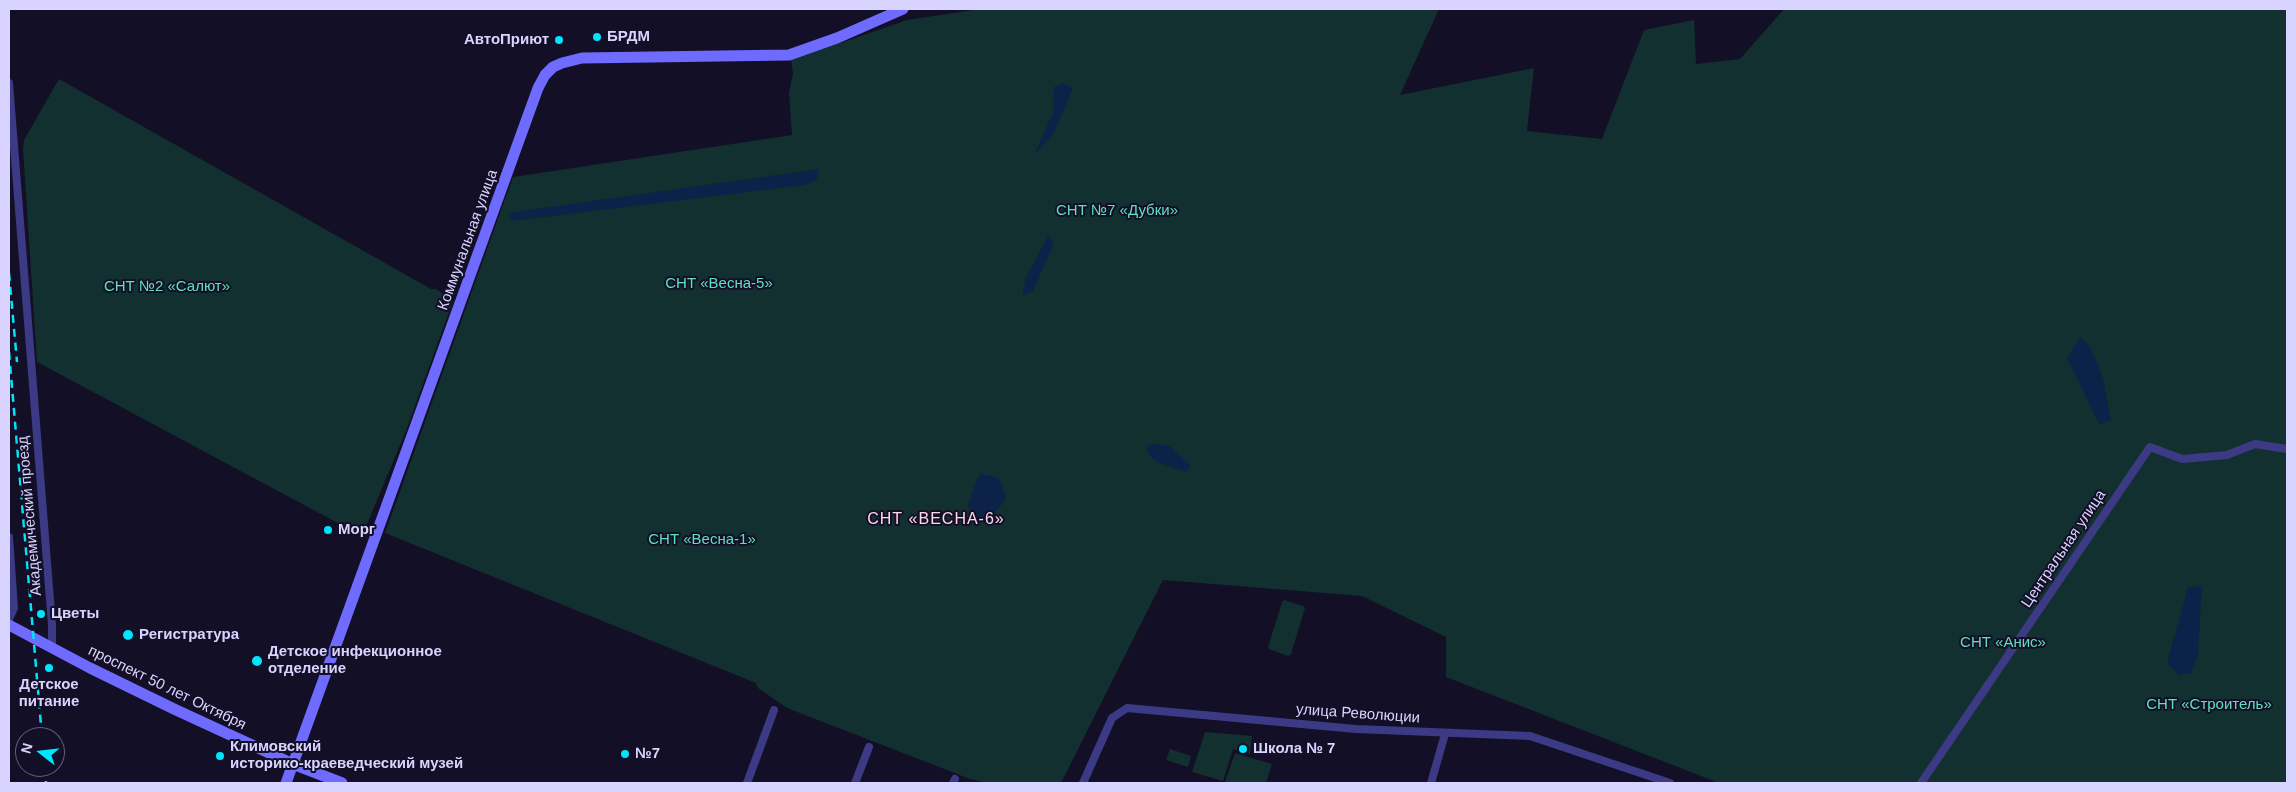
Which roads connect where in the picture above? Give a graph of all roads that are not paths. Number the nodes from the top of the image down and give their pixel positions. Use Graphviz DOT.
graph roads {
  1 [pos="903,9"];
  2 [pos="9,83"];
  3 [pos="2287,449"];
  4 [pos="9,537"];
  5 [pos="9,619"];
  6 [pos="9,624"];
  7 [pos="52,648"];
  8 [pos="774,710"];
  9 [pos="1445,734"];
  10 [pos="869,747"];
  11 [pos="293,764"];
  12 [pos="286,783"];
  13 [pos="342,783"];
  14 [pos="747,783"];
  15 [pos="855,783"];
  16 [pos="1083,783"];
  17 [pos="1431,783"];
  18 [pos="1670,783"];
  19 [pos="1921,783"];
  1 -- 11 [label="street, Коммунальная улица"];
  2 -- 7 [label="street, Академический проезд"];
  3 -- 19 [label="street, Центральная улица"];
  4 -- 5 [label="street"];
  6 -- 7 [label="street, проспект 50 лет Октября"];
  7 -- 11 [label="street, проспект 50 лет Октября"];
  8 -- 14 [label="street"];
  9 -- 16 [label="street, улица Революции"];
  9 -- 17 [label="street"];
  9 -- 18 [label="street, улица Революции"];
  10 -- 15 [label="street"];
  11 -- 12 [label="street, Коммунальная улица"];
  11 -- 13 [label="street, проспект 50 лет Октября"];
}
